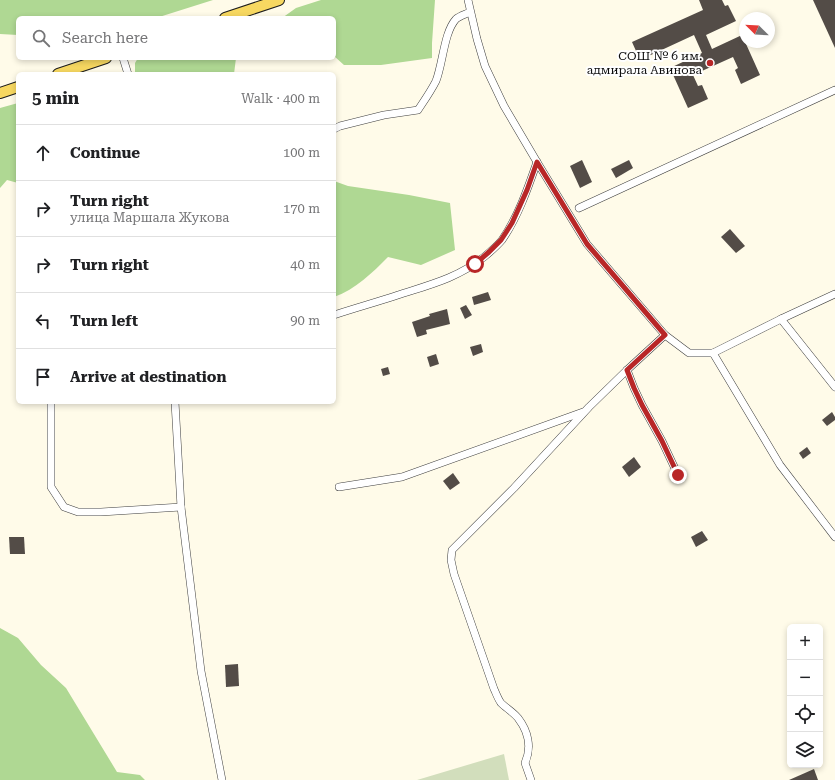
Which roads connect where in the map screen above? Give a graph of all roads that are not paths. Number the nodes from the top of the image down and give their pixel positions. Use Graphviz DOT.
graph roads {
  1 [pos="278,0"];
  2 [pos="468,0"];
  3 [pos="470,12"];
  4 [pos="231,16"];
  5 [pos="100,60"];
  6 [pos="124,60"];
  7 [pos="64,72"];
  8 [pos="127,72"];
  9 [pos="16,88"];
  10 [pos="835,90"];
  11 [pos="0,93"];
  12 [pos="336,128"];
  13 [pos="537,162"];
  14 [pos="579,208"];
  15 [pos="835,294"];
  16 [pos="336,314"];
  17 [pos="781,319"];
  18 [pos="665,335"];
  19 [pos="713,353"];
  20 [pos="627,370"];
  21 [pos="835,387"];
  22 [pos="51,404"];
  23 [pos="175,404"];
  24 [pos="585,412"];
  25 [pos="678,475"];
  26 [pos="339,487"];
  27 [pos="181,507"];
  28 [pos="835,537"];
  29 [pos="222,780"];
  30 [pos="530,780"];
  1 -- 4 [label="main road"];
  2 -- 3 [label="street"];
  3 -- 12 [label="street"];
  3 -- 13 [label="street"];
  5 -- 7 [label="main road"];
  6 -- 8 [label="street"];
  9 -- 11 [label="main road"];
  10 -- 14 [label="street"];
  13 -- 16 [label="street"];
  13 -- 18 [label="street"];
  15 -- 17 [label="street"];
  17 -- 19 [label="street"];
  17 -- 21 [label="street"];
  18 -- 19 [label="street"];
  18 -- 20 [label="street"];
  19 -- 28 [label="street"];
  20 -- 24 [label="street"];
  20 -- 25 [label="street"];
  22 -- 27 [label="street"];
  23 -- 27 [label="street"];
  24 -- 26 [label="street"];
  24 -- 30 [label="street"];
  27 -- 29 [label="street"];
}
